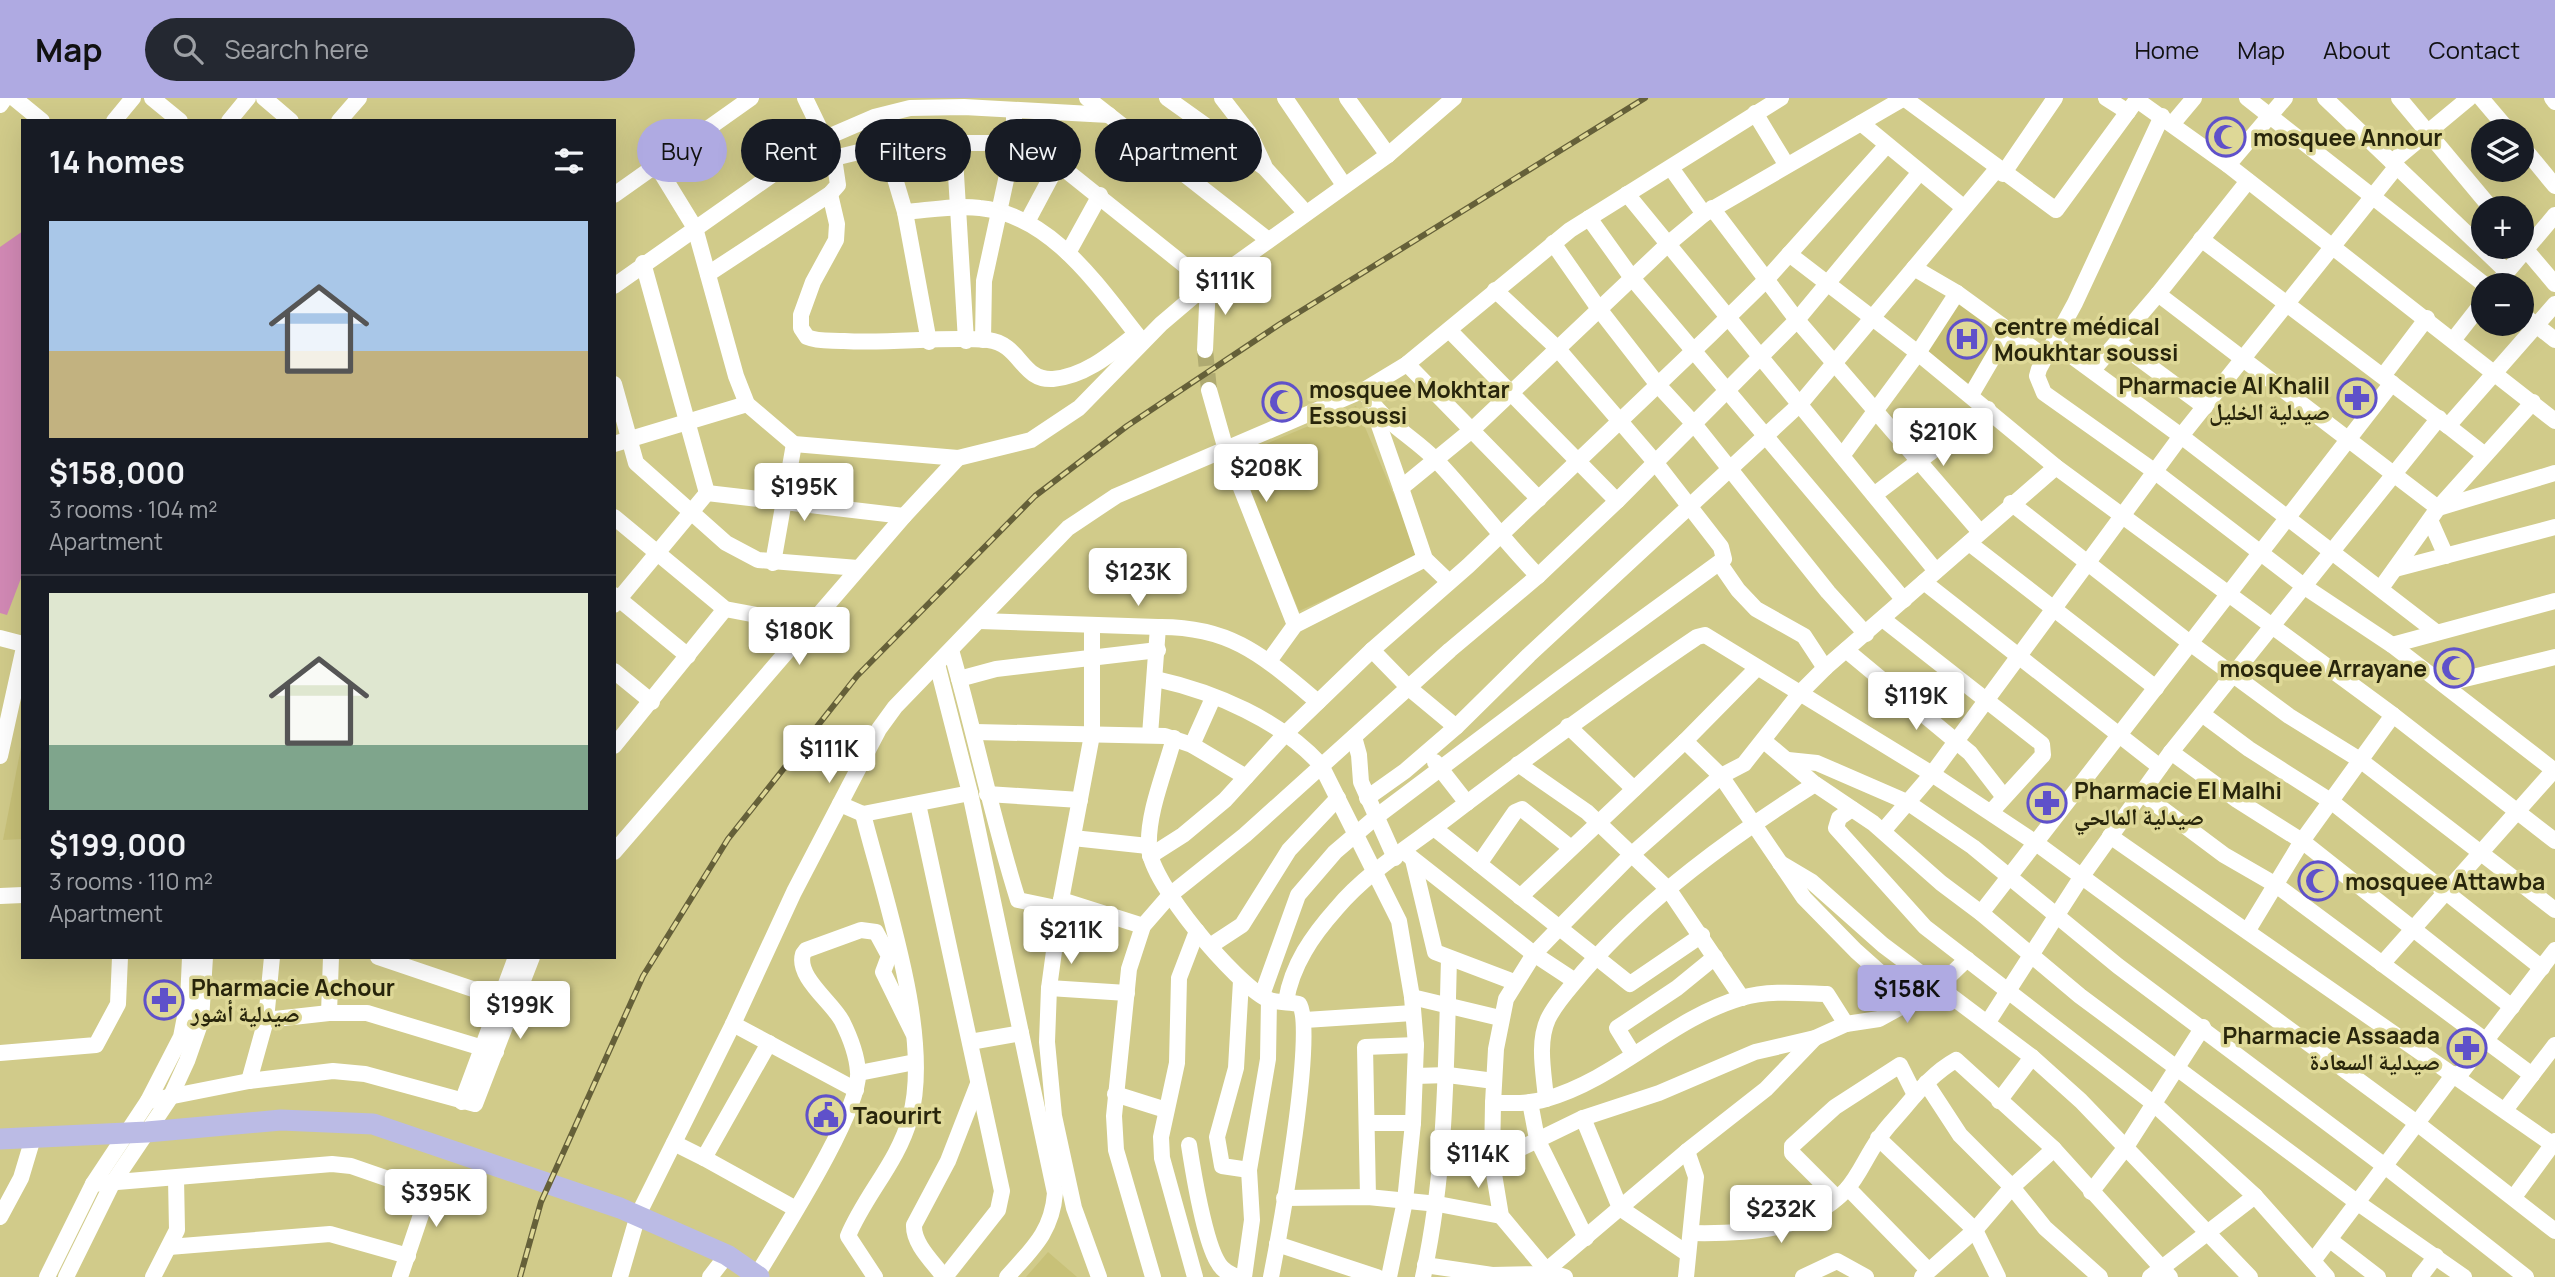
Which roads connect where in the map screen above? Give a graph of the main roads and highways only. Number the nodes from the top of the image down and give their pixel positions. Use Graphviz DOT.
graph roads {
  1 [pos="0,1139"];
  2 [pos="758,1276"];
  1 -- 2 [label="main road"];
}
